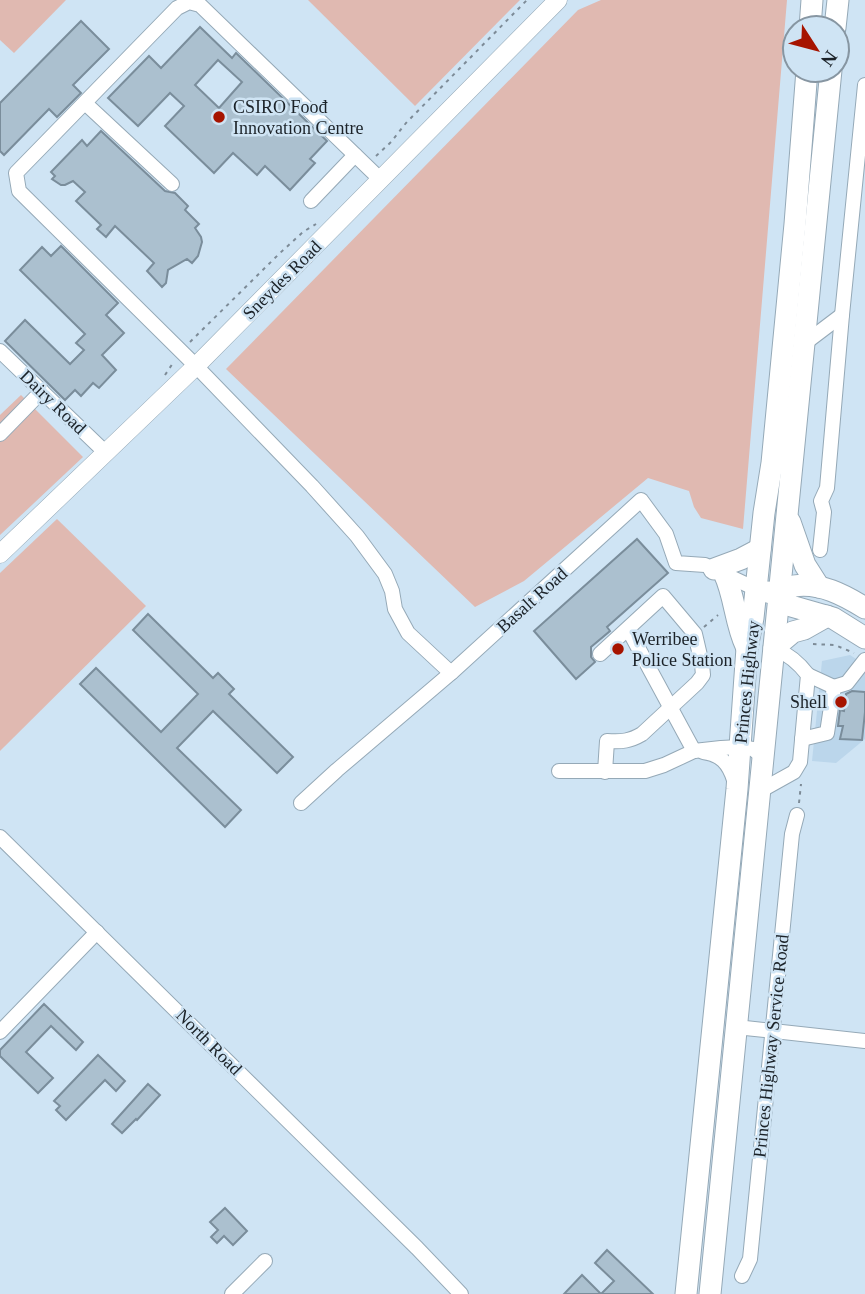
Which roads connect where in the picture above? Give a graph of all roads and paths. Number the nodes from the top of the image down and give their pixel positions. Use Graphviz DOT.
graph roads {
  1 [pos="527,0"];
  2 [pos="558,0"];
  3 [pos="806,84"];
  4 [pos="830,84"];
  5 [pos="865,85"];
  6 [pos="85,103"];
  7 [pos="355,155"];
  8 [pos="367,167"];
  9 [pos="381,180"];
  10 [pos="172,184"];
  11 [pos="311,201"];
  12 [pos="842,316"];
  13 [pos="805,343"];
  14 [pos="0,351"];
  15 [pos="197,366"];
  16 [pos="42,391"];
  17 [pos="0,434"];
  18 [pos="106,453"];
  19 [pos="787,515"];
  20 [pos="760,549"];
  21 [pos="820,550"];
  22 [pos="0,554"];
  23 [pos="719,571"];
  24 [pos="819,587"];
  25 [pos="756,589"];
  26 [pos="779,594"];
  27 [pos="865,608"];
  28 [pos="717,616"];
  29 [pos="827,616"];
  30 [pos="628,629"];
  31 [pos="695,634"];
  32 [pos="810,643"];
  33 [pos="747,648"];
  34 [pos="774,648"];
  35 [pos="862,651"];
  36 [pos="600,654"];
  37 [pos="452,673"];
  38 [pos="808,675"];
  39 [pos="834,687"];
  40 [pos="670,708"];
  41 [pos="802,739"];
  42 [pos="740,747"];
  43 [pos="694,751"];
  44 [pos="763,757"];
  45 [pos="800,762"];
  46 [pos="559,771"];
  47 [pos="605,772"];
  48 [pos="737,789"];
  49 [pos="760,791"];
  50 [pos="301,803"];
  51 [pos="797,815"];
  52 [pos="0,837"];
  53 [pos="97,932"];
  54 [pos="713,1024"];
  55 [pos="736,1027"];
  56 [pos="773,1031"];
  57 [pos="0,1032"];
  58 [pos="865,1041"];
  59 [pos="265,1261"];
  60 [pos="742,1276"];
  61 [pos="232,1294"];
  62 [pos="461,1294"];
  63 [pos="687,1294"];
  64 [pos="710,1294"];
  1 -- 8 [label="path"];
  2 -- 9 [label="main road, Sneydes Road"];
  3 -- 20 [label="highway, Princes Highway"];
  4 -- 13 [label="highway, Princes Highway"];
  5 -- 12 [label="street"];
  6 -- 7 [label="street"];
  6 -- 10 [label="street"];
  6 -- 15 [label="street"];
  7 -- 8 [label="street"];
  7 -- 11 [label="street"];
  8 -- 9 [label="street"];
  9 -- 15 [label="main road, Sneydes Road"];
  12 -- 13 [label="street"];
  12 -- 21 [label="street"];
  13 -- 19 [label="highway, Princes Highway"];
  14 -- 16 [label="street, Dairy Road"];
  15 -- 18 [label="main road, Sneydes Road"];
  15 -- 37 [label="street"];
  16 -- 17 [label="street"];
  16 -- 18 [label="street, Dairy Road"];
  18 -- 22 [label="main road, Sneydes Road"];
  19 -- 24 [label="highway"];
  19 -- 26 [label="highway, Princes Highway"];
  20 -- 23 [label="highway"];
  20 -- 25 [label="highway, Princes Highway"];
  23 -- 25 [label="street, Basalt Road"];
  23 -- 33 [label="highway"];
  23 -- 37 [label="street, Basalt Road"];
  24 -- 26 [label="highway"];
  24 -- 27 [label="highway"];
  25 -- 26 [label="highway"];
  25 -- 33 [label="highway, Princes Highway"];
  26 -- 29 [label="highway"];
  26 -- 34 [label="highway, Princes Highway"];
  28 -- 31 [label="path"];
  29 -- 34 [label="highway"];
  29 -- 35 [label="highway"];
  30 -- 31 [label="street"];
  30 -- 36 [label="street"];
  30 -- 40 [label="street"];
  31 -- 40 [label="street"];
  32 -- 35 [label="path"];
  33 -- 42 [label="highway, Princes Highway"];
  34 -- 38 [label="street"];
  34 -- 44 [label="highway, Princes Highway"];
  35 -- 39 [label="street"];
  37 -- 50 [label="street, Basalt Road"];
  38 -- 39 [label="street"];
  38 -- 41 [label="street"];
  39 -- 41 [label="street"];
  40 -- 43 [label="street"];
  40 -- 47 [label="street"];
  41 -- 45 [label="street"];
  42 -- 43 [label="street"];
  42 -- 44 [label="street"];
  42 -- 48 [label="highway, Princes Highway"];
  43 -- 47 [label="street"];
  43 -- 48 [label="street"];
  44 -- 49 [label="highway, Princes Highway"];
  45 -- 49 [label="street"];
  45 -- 51 [label="path"];
  46 -- 47 [label="street"];
  48 -- 54 [label="highway, Princes Highway"];
  49 -- 55 [label="highway, Princes Highway"];
  51 -- 56 [label="street, Princes Highway Service Road"];
  52 -- 53 [label="street, North Road"];
  53 -- 57 [label="street"];
  53 -- 62 [label="street, North Road"];
  54 -- 55 [label="highway"];
  54 -- 63 [label="highway, Princes Highway"];
  55 -- 56 [label="street"];
  55 -- 64 [label="highway, Princes Highway"];
  56 -- 58 [label="street"];
  56 -- 60 [label="street, Princes Highway Service Road"];
  59 -- 61 [label="street"];
}
